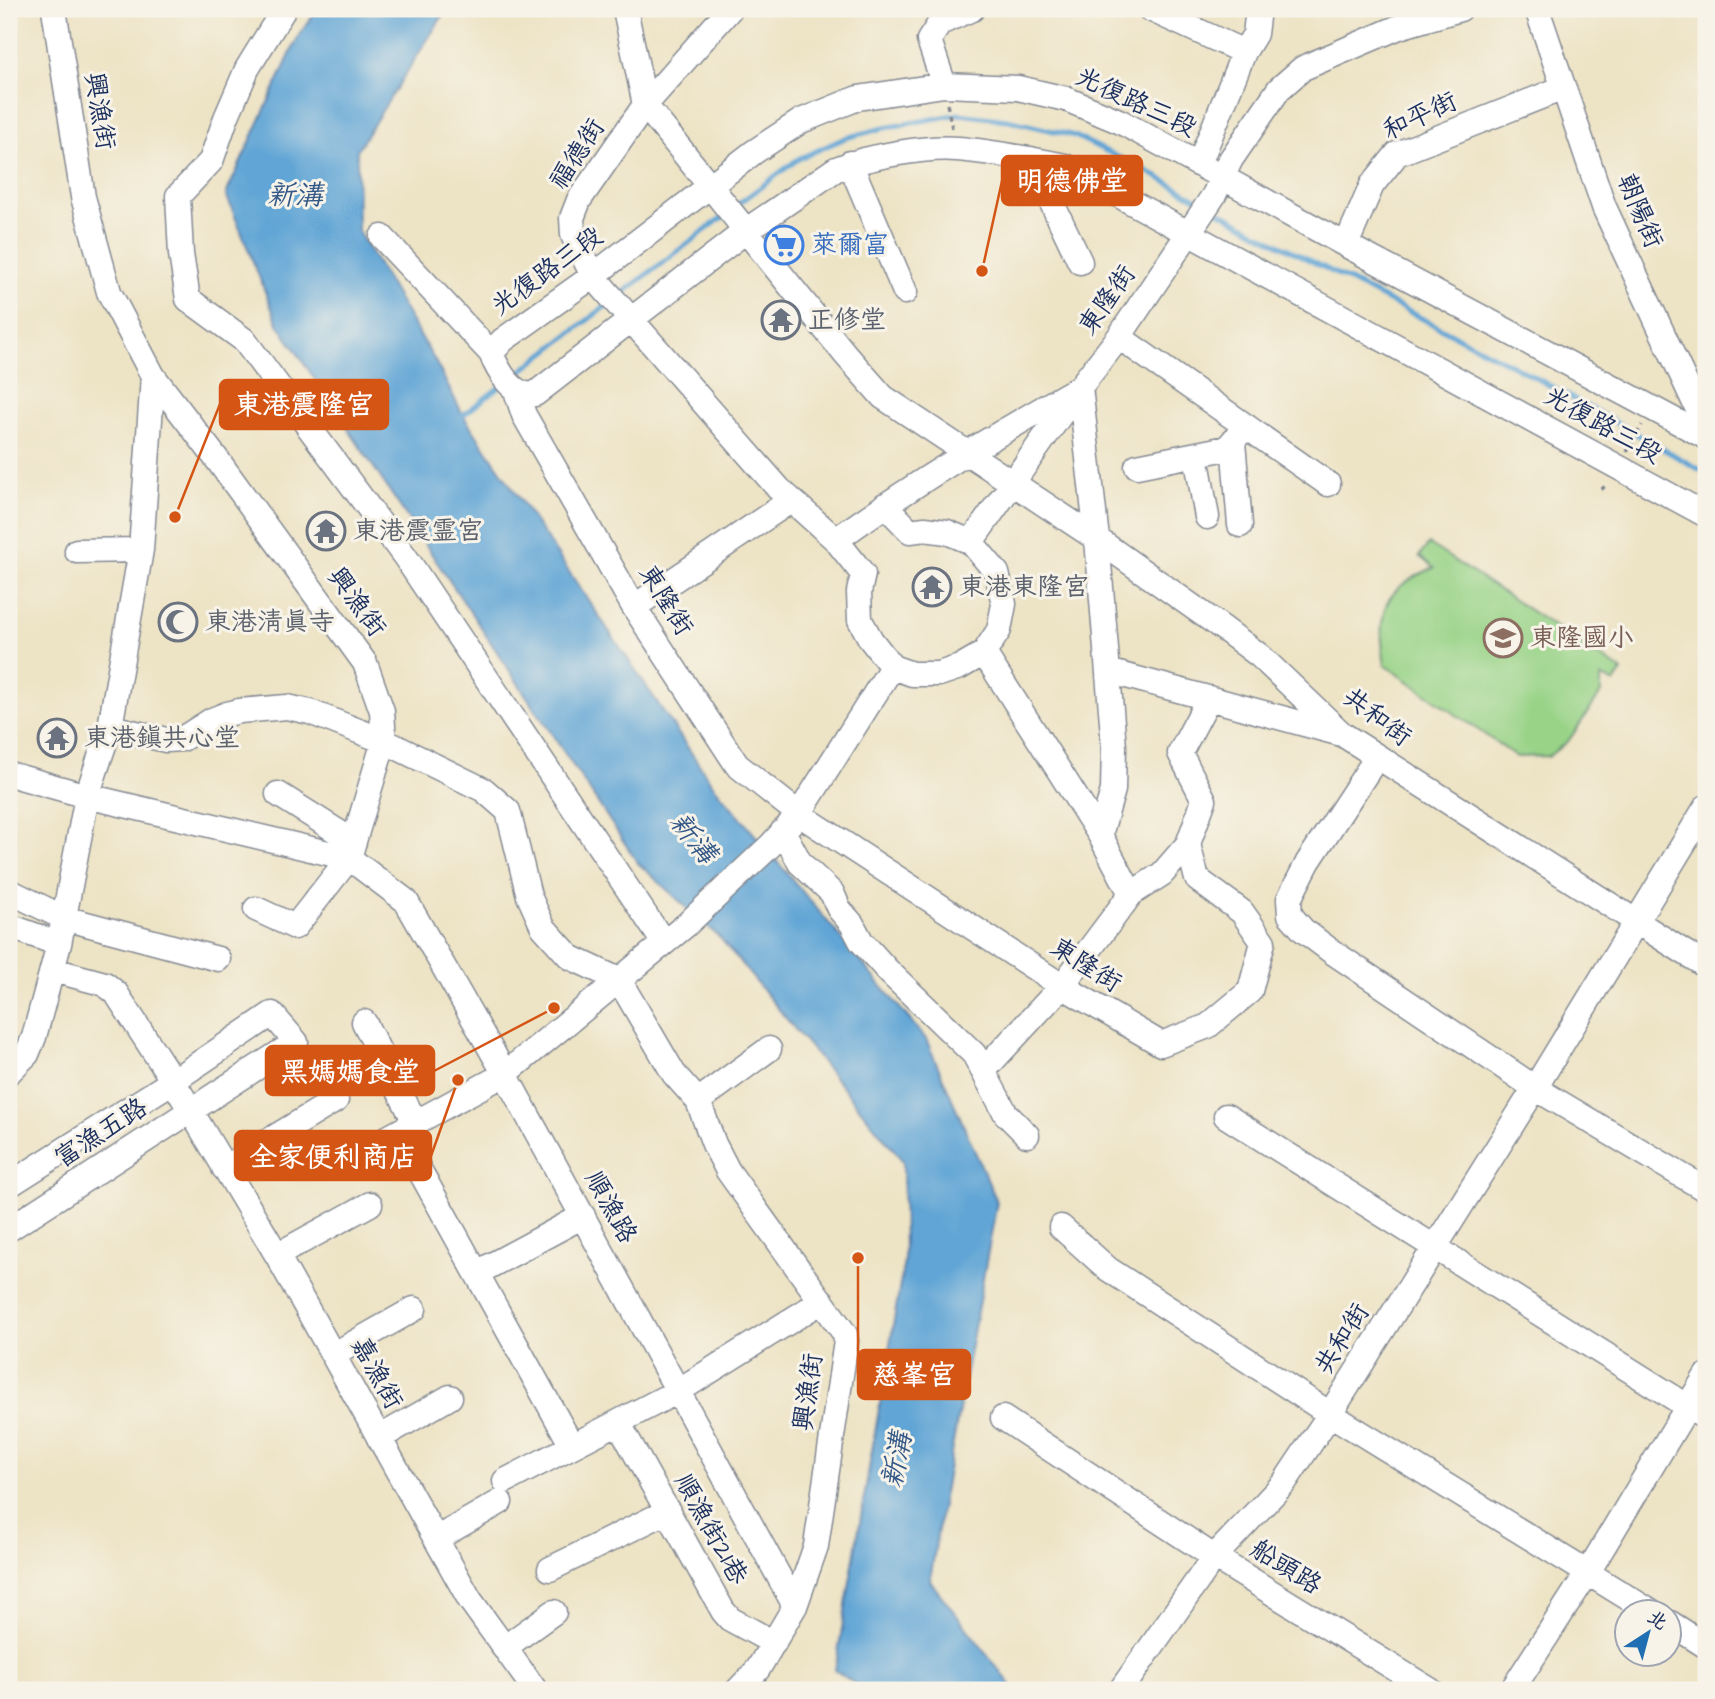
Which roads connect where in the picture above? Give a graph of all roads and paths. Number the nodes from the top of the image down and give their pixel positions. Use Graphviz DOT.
graph roads {
  1 [pos="54,9"];
  2 [pos="284,9"];
  3 [pos="625,9"];
  4 [pos="730,9"];
  5 [pos="972,9"];
  6 [pos="1150,9"];
  7 [pos="1258,9"];
  8 [pos="1460,9"];
  9 [pos="1537,9"];
  10 [pos="1244,52"];
  11 [pos="944,85"];
  12 [pos="1563,88"];
  13 [pos="645,105"];
  14 [pos="956,149"];
  15 [pos="1031,159"];
  16 [pos="850,163"];
  17 [pos="1199,164"];
  18 [pos="1218,186"];
  19 [pos="714,192"];
  20 [pos="1194,225"];
  21 [pos="743,226"];
  22 [pos="382,237"];
  23 [pos="1346,245"];
  24 [pos="1080,262"];
  25 [pos="593,276"];
  26 [pos="905,292"];
  27 [pos="632,320"];
  28 [pos="1119,337"];
  29 [pos="493,358"];
  30 [pos="153,376"];
  31 [pos="1080,387"];
  32 [pos="516,391"];
  33 [pos="1640,429"];
  34 [pos="1699,433"];
  35 [pos="1239,434"];
  36 [pos="1630,446"];
  37 [pos="964,453"];
  38 [pos="1196,454"];
  39 [pos="1137,466"];
  40 [pos="1011,484"];
  41 [pos="1328,484"];
  42 [pos="790,501"];
  43 [pos="885,505"];
  44 [pos="1706,515"];
  45 [pos="1208,517"];
  46 [pos="1240,525"];
  47 [pos="1097,539"];
  48 [pos="836,540"];
  49 [pos="971,542"];
  50 [pos="141,550"];
  51 [pos="77,551"];
  52 [pos="634,607"];
  53 [pos="984,653"];
  54 [pos="892,667"];
  55 [pos="1108,671"];
  56 [pos="1209,698"];
  57 [pos="110,727"];
  58 [pos="1342,734"];
  59 [pos="384,741"];
  60 [pos="1377,757"];
  61 [pos="9,774"];
  62 [pos="278,794"];
  63 [pos="87,796"];
  64 [pos="1706,807"];
  65 [pos="784,830"];
  66 [pos="1100,835"];
  67 [pos="1188,844"];
  68 [pos="352,850"];
  69 [pos="9,891"];
  70 [pos="1131,894"];
  71 [pos="256,909"];
  72 [pos="64,918"];
  73 [pos="1636,923"];
  74 [pos="9,926"];
  75 [pos="664,943"];
  76 [pos="59,944"];
  77 [pos="218,959"];
  78 [pos="1706,967"];
  79 [pos="53,970"];
  80 [pos="619,980"];
  81 [pos="1062,986"];
  82 [pos="363,1022"];
  83 [pos="18,1049"];
  84 [pos="769,1049"];
  85 [pos="983,1071"];
  86 [pos="9,1072"];
  87 [pos="505,1074"];
  88 [pos="173,1081"];
  89 [pos="1535,1088"];
  90 [pos="336,1100"];
  91 [pos="698,1101"];
  92 [pos="191,1110"];
  93 [pos="1226,1115"];
  94 [pos="408,1128"];
  95 [pos="1027,1135"];
  96 [pos="365,1150"];
  97 [pos="224,1168"];
  98 [pos="9,1185"];
  99 [pos="1706,1190"];
  100 [pos="370,1204"];
  101 [pos="583,1216"];
  102 [pos="1061,1227"];
  103 [pos="9,1229"];
  104 [pos="1434,1248"];
  105 [pos="277,1255"];
  106 [pos="477,1273"];
  107 [pos="822,1301"];
  108 [pos="414,1309"];
  109 [pos="333,1355"];
  110 [pos="1706,1376"];
  111 [pos="678,1391"];
  112 [pos="450,1397"];
  113 [pos="1697,1412"];
  114 [pos="1330,1414"];
  115 [pos="1003,1418"];
  116 [pos="618,1422"];
  117 [pos="379,1438"];
  118 [pos="572,1446"];
  119 [pos="668,1511"];
  120 [pos="436,1539"];
  121 [pos="1214,1557"];
  122 [pos="550,1569"];
  123 [pos="1588,1572"];
  124 [pos="1629,1598"];
  125 [pos="795,1606"];
  126 [pos="554,1612"];
  127 [pos="1684,1632"];
  128 [pos="774,1643"];
  129 [pos="1706,1646"];
  130 [pos="504,1648"];
  131 [pos="535,1690"];
  132 [pos="737,1690"];
  133 [pos="1121,1690"];
  134 [pos="1430,1690"];
  135 [pos="1512,1690"];
  1 -- 30 [label="street, 興漁街"];
  2 -- 75 [label="street"];
  3 -- 13 [label="street"];
  4 -- 13 [label="street, 福德街"];
  5 -- 11 [label="street"];
  6 -- 10 [label="street"];
  7 -- 10 [label="street"];
  8 -- 18 [label="street, 東隆街"];
  9 -- 12 [label="street, 朝陽街"];
  10 -- 17 [label="street"];
  11 -- 14 [label="path"];
  11 -- 17 [label="street, 光復路三段"];
  11 -- 19 [label="street, 光復路三段"];
  12 -- 23 [label="street, 和平街"];
  12 -- 34 [label="street, 朝陽街"];
  13 -- 19 [label="street"];
  13 -- 25 [label="street, 福德街"];
  14 -- 15 [label="street, 光復路三段"];
  14 -- 16 [label="street, 光復路三段"];
  15 -- 20 [label="street, 光復路三段"];
  15 -- 24 [label="street"];
  16 -- 21 [label="street, 光復路三段"];
  16 -- 26 [label="street"];
  17 -- 18 [label="street, 光復路三段"];
  18 -- 20 [label="street, 東隆街"];
  18 -- 23 [label="street, 光復路三段"];
  19 -- 21 [label="street"];
  19 -- 25 [label="street, 光復路三段"];
  20 -- 28 [label="street, 東隆街"];
  20 -- 44 [label="street, 光復路三段"];
  21 -- 27 [label="street, 光復路三段"];
  21 -- 37 [label="street"];
  22 -- 29 [label="street"];
  23 -- 34 [label="street, 光復路三段"];
  25 -- 27 [label="street"];
  25 -- 29 [label="street, 光復路三段"];
  27 -- 32 [label="street, 光復路三段"];
  27 -- 42 [label="street"];
  28 -- 31 [label="street, 東隆街"];
  28 -- 35 [label="street"];
  29 -- 32 [label="street"];
  30 -- 50 [label="street"];
  30 -- 59 [label="street, 興漁街"];
  31 -- 37 [label="street"];
  31 -- 40 [label="street, 東隆街"];
  31 -- 47 [label="street"];
  32 -- 52 [label="street, 東隆街"];
  33 -- 36 [label="path"];
  35 -- 38 [label="street"];
  35 -- 41 [label="street"];
  35 -- 46 [label="street"];
  37 -- 40 [label="street"];
  37 -- 43 [label="street"];
  38 -- 39 [label="street"];
  38 -- 45 [label="street"];
  40 -- 47 [label="street, 共和街"];
  40 -- 49 [label="street, 東隆街"];
  42 -- 48 [label="street"];
  42 -- 52 [label="street"];
  43 -- 48 [label="street"];
  43 -- 49 [label="street"];
  47 -- 55 [label="street"];
  47 -- 58 [label="street, 共和街"];
  48 -- 54 [label="street"];
  49 -- 53 [label="street"];
  50 -- 51 [label="street"];
  50 -- 57 [label="street"];
  52 -- 65 [label="street, 東隆街"];
  53 -- 54 [label="street"];
  53 -- 66 [label="street"];
  54 -- 65 [label="street"];
  55 -- 56 [label="street"];
  55 -- 66 [label="street"];
  56 -- 58 [label="street"];
  56 -- 67 [label="street"];
  57 -- 59 [label="street"];
  57 -- 63 [label="street"];
  58 -- 60 [label="street, 共和街"];
  59 -- 68 [label="street, 興漁街"];
  59 -- 80 [label="street"];
  60 -- 73 [label="street, 共和街"];
  60 -- 89 [label="street"];
  61 -- 63 [label="street"];
  62 -- 68 [label="street, 順漁路"];
  63 -- 68 [label="street"];
  63 -- 72 [label="street"];
  64 -- 73 [label="street, 共和街"];
  65 -- 75 [label="street"];
  65 -- 81 [label="street, 東隆街"];
  65 -- 85 [label="street"];
  66 -- 70 [label="street"];
  67 -- 70 [label="street"];
  67 -- 81 [label="street, 東隆街"];
  68 -- 71 [label="street"];
  68 -- 87 [label="street, 順漁路"];
  69 -- 72 [label="street"];
  70 -- 81 [label="street"];
  72 -- 76 [label="street"];
  72 -- 77 [label="street"];
  73 -- 78 [label="street, 共和街"];
  73 -- 89 [label="street, 共和街"];
  74 -- 76 [label="street"];
  75 -- 80 [label="street"];
  76 -- 79 [label="street"];
  79 -- 83 [label="street"];
  79 -- 88 [label="street, 嘉漁街"];
  80 -- 87 [label="street"];
  80 -- 91 [label="street"];
  81 -- 85 [label="street"];
  82 -- 94 [label="street"];
  83 -- 86 [label="street"];
  84 -- 91 [label="street"];
  85 -- 95 [label="street"];
  87 -- 94 [label="street"];
  87 -- 101 [label="street, 順漁路"];
  88 -- 92 [label="street, 嘉漁街"];
  88 -- 92 [label="street, 富漁五路"];
  88 -- 98 [label="street, 富漁五路"];
  89 -- 99 [label="street"];
  89 -- 104 [label="street, 共和街"];
  90 -- 97 [label="street"];
  91 -- 107 [label="street, 興漁街"];
  92 -- 97 [label="street, 嘉漁街"];
  92 -- 103 [label="street, 富漁五路"];
  93 -- 104 [label="street"];
  94 -- 96 [label="street"];
  94 -- 106 [label="street"];
  97 -- 105 [label="street, 嘉漁街"];
  100 -- 105 [label="street"];
  101 -- 106 [label="street"];
  101 -- 111 [label="street, 順漁路"];
  102 -- 114 [label="street"];
  104 -- 113 [label="street"];
  104 -- 114 [label="street, 共和街"];
  105 -- 109 [label="street, 嘉漁街"];
  106 -- 118 [label="street"];
  107 -- 111 [label="street"];
  107 -- 125 [label="street, 興漁街"];
  108 -- 109 [label="street"];
  109 -- 117 [label="street, 嘉漁街"];
  110 -- 113 [label="street"];
  111 -- 116 [label="street"];
  111 -- 125 [label="street, 順漁路"];
  112 -- 117 [label="street"];
  113 -- 123 [label="street"];
  114 -- 121 [label="street, 共和街"];
  114 -- 123 [label="street"];
  115 -- 121 [label="street"];
  116 -- 118 [label="street"];
  116 -- 119 [label="street, 順漁街21巷"];
  117 -- 120 [label="street, 嘉漁街"];
  118 -- 120 [label="street"];
  119 -- 122 [label="street"];
  119 -- 128 [label="street, 順漁街21巷"];
  120 -- 130 [label="street, 嘉漁街"];
  121 -- 133 [label="street, 船頭路"];
  121 -- 134 [label="street, 船頭路"];
  123 -- 124 [label="street"];
  123 -- 135 [label="street"];
  125 -- 128 [label="street, 興漁街"];
  126 -- 130 [label="street"];
  127 -- 129 [label="street"];
  128 -- 132 [label="street, 興漁街"];
  130 -- 131 [label="street, 嘉漁街"];
}
